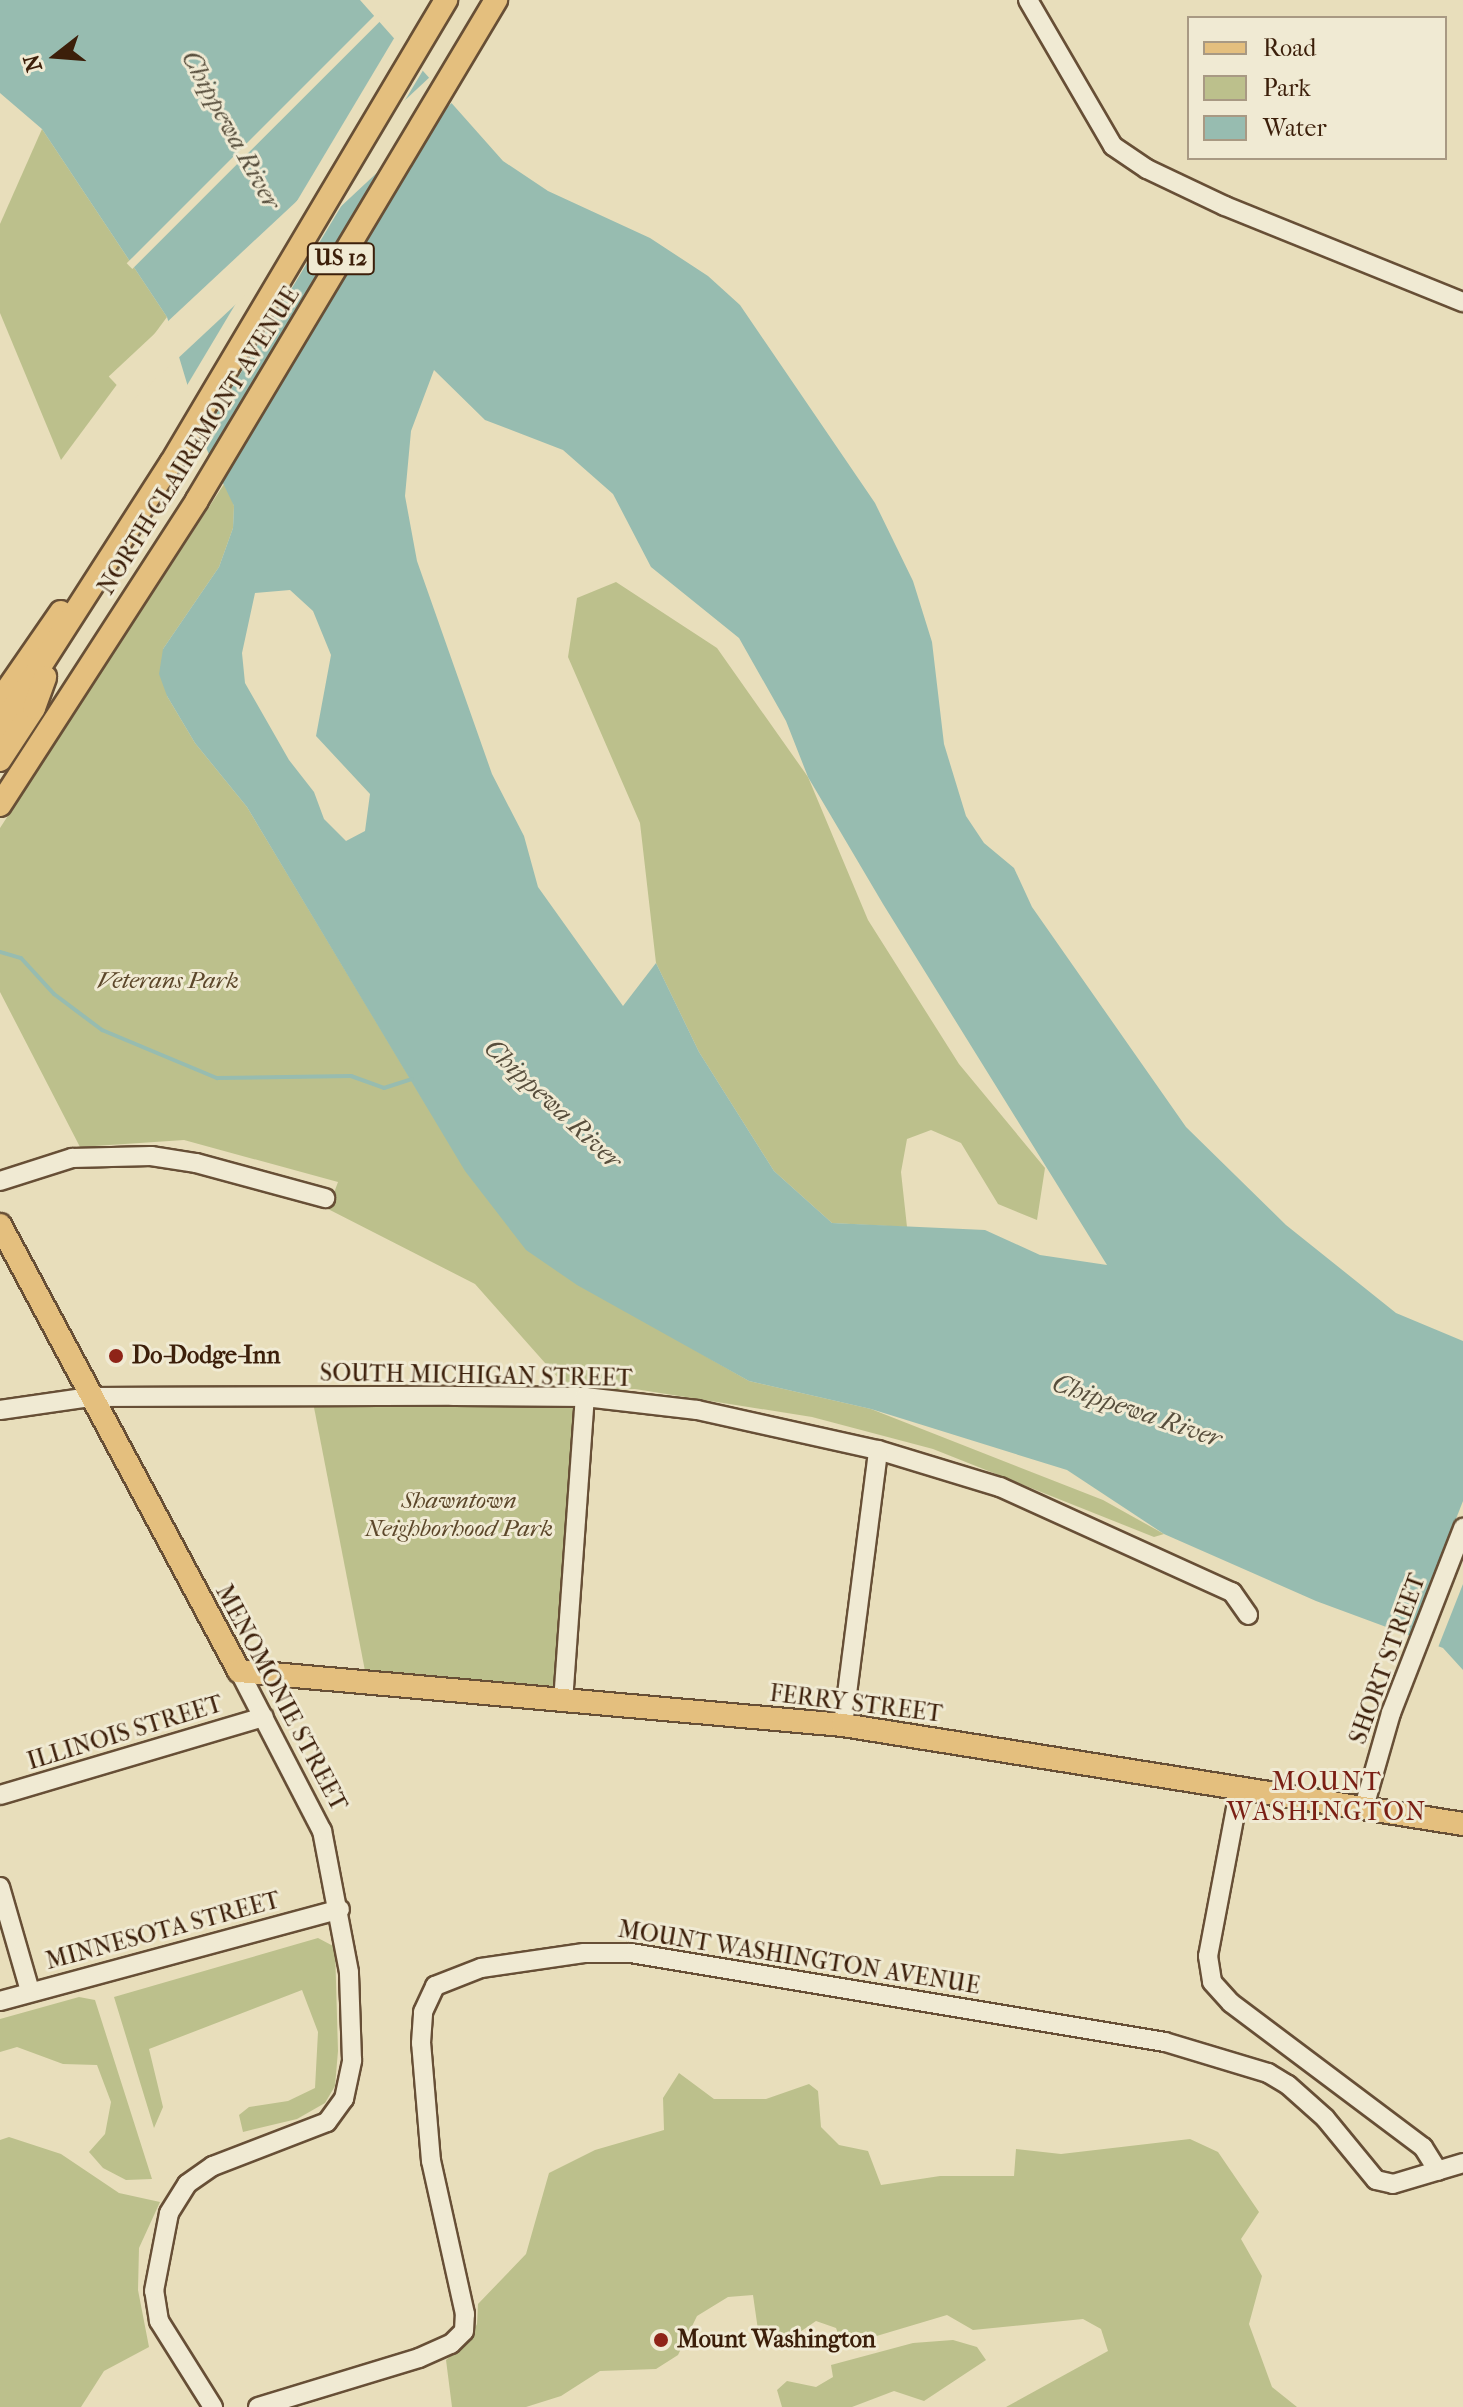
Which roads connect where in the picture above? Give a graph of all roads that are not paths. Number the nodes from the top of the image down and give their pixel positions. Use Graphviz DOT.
graph roads {
  1 [pos="446,0"];
  2 [pos="1028,0"];
  3 [pos="491,9"];
  4 [pos="1463,302"];
  5 [pos="119,543"];
  6 [pos="60,639"];
  7 [pos="0,700"];
  8 [pos="0,729"];
  9 [pos="0,760"];
  10 [pos="0,805"];
  11 [pos="0,1181"];
  12 [pos="325,1198"];
  13 [pos="0,1225"];
  14 [pos="90,1397"];
  15 [pos="585,1397"];
  16 [pos="0,1410"];
  17 [pos="878,1450"];
  18 [pos="1463,1528"];
  19 [pos="1248,1615"];
  20 [pos="239,1671"];
  21 [pos="563,1702"];
  22 [pos="264,1717"];
  23 [pos="843,1725"];
  24 [pos="1240,1787"];
  25 [pos="0,1795"];
  26 [pos="1364,1807"];
  27 [pos="1463,1824"];
  28 [pos="0,1887"];
  29 [pos="340,1909"];
  30 [pos="30,1991"];
  31 [pos="0,2001"];
  32 [pos="1463,2163"];
  33 [pos="1438,2171"];
  34 [pos="213,2407"];
  35 [pos="258,2407"];
  1 -- 5 [label="main road, NORTH CLAIREMONT AVENUE / US 12"];
  2 -- 4 [label="street"];
  3 -- 10 [label="main road, NORTH CLAIREMONT AVENUE / US 12"];
  5 -- 6 [label="main road, NORTH CLAIREMONT AVENUE / US 12"];
  5 -- 7 [label="main road"];
  6 -- 8 [label="main road, NORTH CLAIREMONT AVENUE / US 12"];
  6 -- 9 [label="main road"];
  11 -- 12 [label="street"];
  13 -- 14 [label="main road, MENOMONIE STREET"];
  14 -- 15 [label="street, SOUTH MICHIGAN STREET"];
  14 -- 16 [label="street, SOUTH MICHIGAN STREET"];
  14 -- 20 [label="main road, MENOMONIE STREET"];
  15 -- 17 [label="street, SOUTH MICHIGAN STREET"];
  15 -- 21 [label="street"];
  17 -- 19 [label="street, SOUTH MICHIGAN STREET"];
  17 -- 23 [label="street"];
  18 -- 26 [label="street, SHORT STREET"];
  20 -- 21 [label="main road, FERRY STREET"];
  20 -- 22 [label="street, MENOMONIE STREET"];
  21 -- 23 [label="main road, FERRY STREET"];
  22 -- 25 [label="street, ILLINOIS STREET"];
  22 -- 29 [label="street, MENOMONIE STREET"];
  23 -- 24 [label="main road, FERRY STREET"];
  24 -- 26 [label="main road, FERRY STREET"];
  24 -- 33 [label="street"];
  26 -- 27 [label="main road, FERRY STREET"];
  28 -- 30 [label="street"];
  29 -- 30 [label="street, MINNESOTA STREET"];
  29 -- 34 [label="street, MENOMONIE STREET"];
  30 -- 31 [label="street, MINNESOTA STREET"];
  32 -- 33 [label="street, MOUNT WASHINGTON AVENUE"];
  33 -- 35 [label="street, MOUNT WASHINGTON AVENUE"];
}
